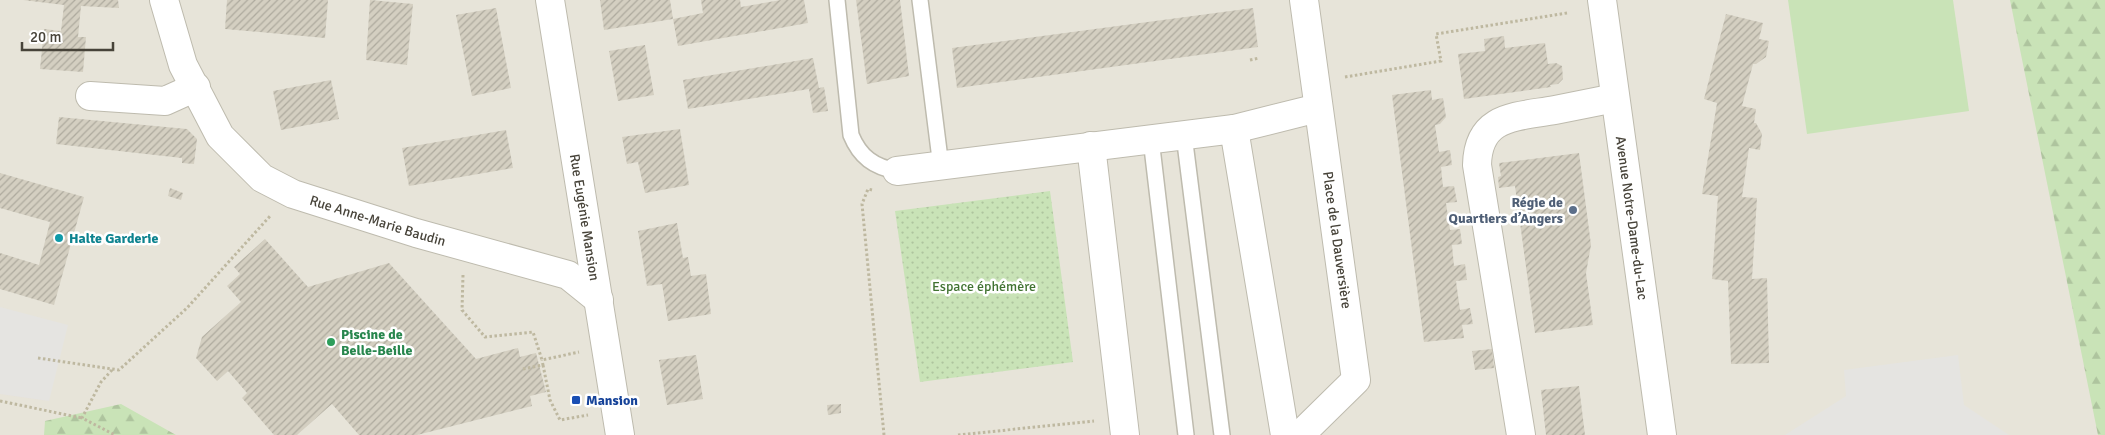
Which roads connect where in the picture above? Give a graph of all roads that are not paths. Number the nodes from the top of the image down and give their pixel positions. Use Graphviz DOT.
graph roads {
  1 [pos="164,0"];
  2 [pos="550,0"];
  3 [pos="837,0"];
  4 [pos="920,0"];
  5 [pos="1304,0"];
  6 [pos="1602,0"];
  7 [pos="196,87"];
  8 [pos="90,96"];
  9 [pos="1616,98"];
  10 [pos="1318,108"];
  11 [pos="1234,129"];
  12 [pos="1184,136"];
  13 [pos="1151,139"];
  14 [pos="1091,146"];
  15 [pos="941,167"];
  16 [pos="897,171"];
  17 [pos="599,300"];
  18 [pos="620,435"];
  19 [pos="1125,435"];
  20 [pos="1186,435"];
  21 [pos="1222,435"];
  22 [pos="1285,435"];
  23 [pos="1300,435"];
  24 [pos="1521,435"];
  25 [pos="1662,435"];
  1 -- 7 [label="street, Rue Anne-Marie Baudin"];
  2 -- 17 [label="street, Rue Eugénie Mansion"];
  3 -- 16 [label="lane"];
  4 -- 15 [label="lane"];
  5 -- 10 [label="street"];
  6 -- 9 [label="street, Avenue Notre-Dame-du-Lac"];
  7 -- 8 [label="street"];
  7 -- 17 [label="street, Rue Anne-Marie Baudin"];
  9 -- 24 [label="street"];
  9 -- 25 [label="street, Avenue Notre-Dame-du-Lac"];
  10 -- 11 [label="street"];
  10 -- 23 [label="street, Place de la Dauversière"];
  11 -- 12 [label="street"];
  11 -- 22 [label="street"];
  12 -- 13 [label="street"];
  12 -- 21 [label="lane"];
  13 -- 14 [label="street"];
  13 -- 20 [label="lane"];
  14 -- 15 [label="street"];
  14 -- 19 [label="street"];
  15 -- 16 [label="street"];
  17 -- 18 [label="street, Rue Eugénie Mansion"];
}
